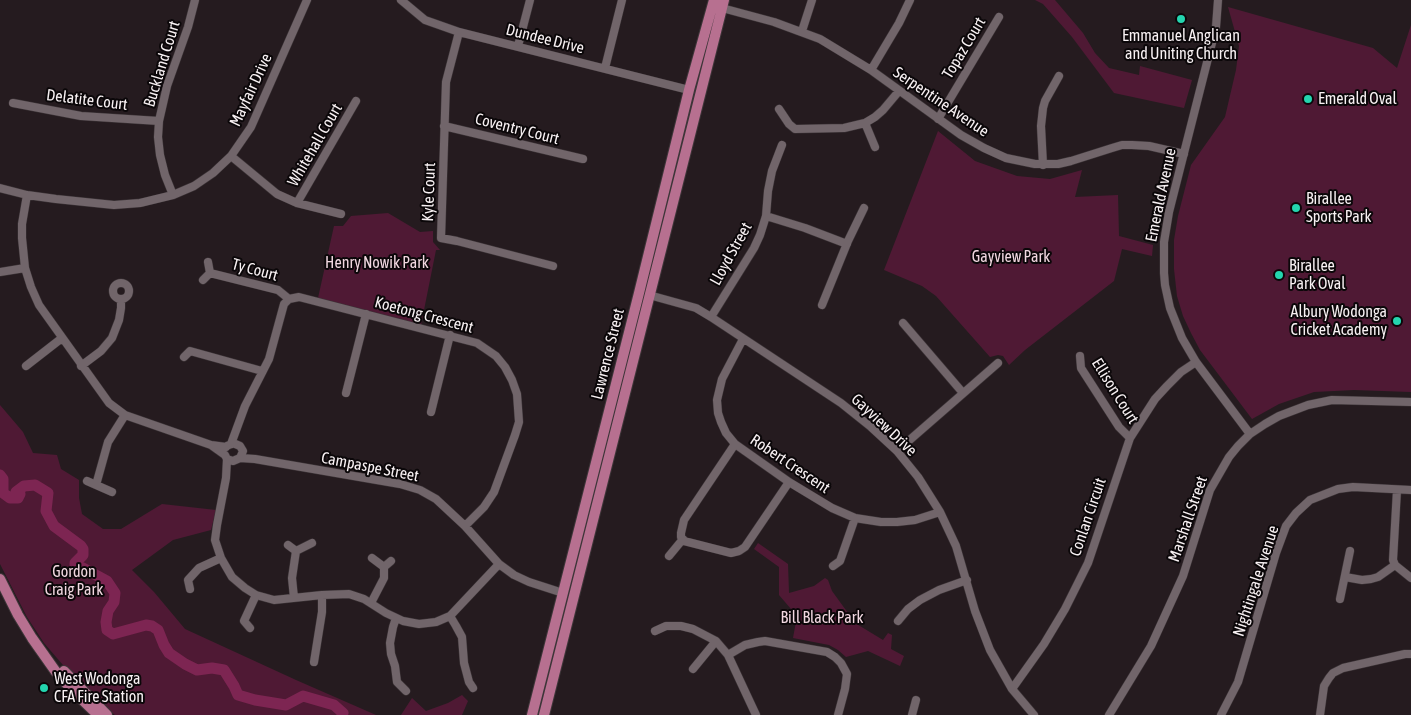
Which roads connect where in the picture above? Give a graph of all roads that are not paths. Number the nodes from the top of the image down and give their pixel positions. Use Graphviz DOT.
graph roads {
  1 [pos="195,0"];
  2 [pos="307,0"];
  3 [pos="401,0"];
  4 [pos="530,0"];
  5 [pos="622,0"];
  6 [pos="812,0"];
  7 [pos="910,0"];
  8 [pos="1218,0"];
  9 [pos="718,4"];
  10 [pos="998,17"];
  11 [pos="802,31"];
  12 [pos="459,32"];
  13 [pos="518,46"];
  14 [pos="605,68"];
  15 [pos="871,70"];
  16 [pos="1059,76"];
  17 [pos="689,90"];
  18 [pos="899,91"];
  19 [pos="700,93"];
  20 [pos="356,101"];
  21 [pos="13,103"];
  22 [pos="779,109"];
  23 [pos="938,119"];
  24 [pos="159,120"];
  25 [pos="865,123"];
  26 [pos="444,126"];
  27 [pos="782,145"];
  28 [pos="875,147"];
  29 [pos="1184,154"];
  30 [pos="231,156"];
  31 [pos="583,160"];
  32 [pos="1042,165"];
  33 [pos="0,188"];
  34 [pos="27,195"];
  35 [pos="173,195"];
  36 [pos="297,203"];
  37 [pos="864,208"];
  38 [pos="341,214"];
  39 [pos="766,216"];
  40 [pos="847,244"];
  41 [pos="208,262"];
  42 [pos="553,266"];
  43 [pos="25,268"];
  44 [pos="0,272"];
  45 [pos="210,273"];
  46 [pos="203,280"];
  47 [pos="644,294"];
  48 [pos="121,299"];
  49 [pos="289,299"];
  50 [pos="822,305"];
  51 [pos="366,314"];
  52 [pos="711,317"];
  53 [pos="903,323"];
  54 [pos="450,335"];
  55 [pos="62,338"];
  56 [pos="743,339"];
  57 [pos="1080,356"];
  58 [pos="184,358"];
  59 [pos="1196,362"];
  60 [pos="998,363"];
  61 [pos="26,366"];
  62 [pos="81,366"];
  63 [pos="262,371"];
  64 [pos="346,393"];
  65 [pos="964,393"];
  66 [pos="1411,402"];
  67 [pos="430,412"];
  68 [pos="125,415"];
  69 [pos="1250,434"];
  70 [pos="1130,438"];
  71 [pos="735,444"];
  72 [pos="897,451"];
  73 [pos="233,452"];
  74 [pos="87,481"];
  75 [pos="789,482"];
  76 [pos="96,485"];
  77 [pos="1397,490"];
  78 [pos="1411,490"];
  79 [pos="112,492"];
  80 [pos="940,512"];
  81 [pos="855,518"];
  82 [pos="465,526"];
  83 [pos="683,539"];
  84 [pos="312,543"];
  85 [pos="288,544"];
  86 [pos="296,551"];
  87 [pos="1350,552"];
  88 [pos="669,556"];
  89 [pos="221,558"];
  90 [pos="372,558"];
  91 [pos="391,561"];
  92 [pos="499,564"];
  93 [pos="1395,565"];
  94 [pos="833,566"];
  95 [pos="384,567"];
  96 [pos="179,576"];
  97 [pos="1345,577"];
  98 [pos="1411,578"];
  99 [pos="0,579"];
  100 [pos="188,580"];
  101 [pos="967,580"];
  102 [pos="190,589"];
  103 [pos="256,595"];
  104 [pos="322,595"];
  105 [pos="568,595"];
  106 [pos="294,598"];
  107 [pos="1340,599"];
  108 [pos="372,603"];
  109 [pos="450,616"];
  110 [pos="396,618"];
  111 [pos="244,621"];
  112 [pos="898,621"];
  113 [pos="236,622"];
  114 [pos="250,628"];
  115 [pos="655,631"];
  116 [pos="32,638"];
  117 [pos="716,640"];
  118 [pos="1411,654"];
  119 [pos="728,655"];
  120 [pos="314,662"];
  121 [pos="693,669"];
  122 [pos="473,688"];
  123 [pos="1012,688"];
  124 [pos="406,691"];
  125 [pos="916,700"];
  126 [pos="912,714"];
  127 [pos="98,715"];
  128 [pos="107,715"];
  129 [pos="532,715"];
  130 [pos="544,715"];
  131 [pos="756,715"];
  132 [pos="838,715"];
  133 [pos="922,715"];
  134 [pos="1034,715"];
  135 [pos="1109,715"];
  136 [pos="1221,715"];
  137 [pos="1320,715"];
  1 -- 24 [label="street, Buckland Court"];
  2 -- 30 [label="street, Mayfair Drive"];
  3 -- 12 [label="street, Dundee Drive"];
  4 -- 13 [label="street"];
  5 -- 14 [label="street"];
  6 -- 11 [label="street"];
  7 -- 15 [label="street"];
  8 -- 29 [label="street, Emerald Avenue"];
  9 -- 11 [label="street, Serpentine Avenue"];
  9 -- 17 [label="main road, Lawrence Street"];
  9 -- 19 [label="main road, Lawrence Street"];
  10 -- 23 [label="street, Topaz Court"];
  11 -- 15 [label="street, Serpentine Avenue"];
  12 -- 13 [label="street, Dundee Drive"];
  12 -- 26 [label="street, Kyle Court"];
  13 -- 14 [label="street, Dundee Drive"];
  14 -- 17 [label="street, Dundee Drive"];
  15 -- 18 [label="street, Serpentine Avenue"];
  16 -- 32 [label="street"];
  17 -- 19 [label="main road"];
  17 -- 47 [label="main road, Lawrence Street"];
  18 -- 23 [label="street, Serpentine Avenue"];
  18 -- 25 [label="street"];
  19 -- 47 [label="main road, Lawrence Street"];
  20 -- 36 [label="street, Whitehall Court"];
  21 -- 24 [label="street, Delatite Court"];
  22 -- 25 [label="street"];
  23 -- 32 [label="street, Serpentine Avenue"];
  24 -- 35 [label="street, Buckland Court"];
  25 -- 28 [label="street"];
  26 -- 31 [label="street, Coventry Court"];
  26 -- 42 [label="street, Kyle Court"];
  27 -- 39 [label="street, Lloyd Street"];
  29 -- 32 [label="street, Serpentine Avenue"];
  29 -- 59 [label="street, Emerald Avenue"];
  30 -- 35 [label="street, Mayfair Drive"];
  30 -- 36 [label="street"];
  33 -- 34 [label="street, Mayfair Drive"];
  34 -- 35 [label="street, Mayfair Drive"];
  34 -- 43 [label="street, Campaspe Street"];
  36 -- 38 [label="street"];
  37 -- 40 [label="street"];
  39 -- 40 [label="street"];
  39 -- 52 [label="street, Lloyd Street"];
  40 -- 50 [label="street"];
  41 -- 45 [label="street, Ty Court"];
  43 -- 44 [label="street"];
  43 -- 55 [label="street, Campaspe Street"];
  45 -- 46 [label="street, Ty Court"];
  45 -- 49 [label="street, Ty Court"];
  47 -- 52 [label="street, Gayview Drive"];
  47 -- 105 [label="main road, Lawrence Street"];
  48 -- 62 [label="street"];
  49 -- 51 [label="street, Koetong Crescent"];
  49 -- 63 [label="street"];
  51 -- 54 [label="street, Koetong Crescent"];
  51 -- 64 [label="street"];
  52 -- 56 [label="street, Gayview Drive"];
  53 -- 65 [label="street"];
  54 -- 67 [label="street"];
  54 -- 82 [label="street, Koetong Crescent"];
  55 -- 61 [label="street"];
  55 -- 62 [label="street, Campaspe Street"];
  56 -- 71 [label="street, Robert Crescent"];
  56 -- 72 [label="street, Gayview Drive"];
  57 -- 70 [label="street, Ellison Court"];
  58 -- 63 [label="street"];
  59 -- 69 [label="street, Emerald Avenue"];
  59 -- 70 [label="street, Conlan Circuit"];
  60 -- 65 [label="street"];
  62 -- 68 [label="street, Campaspe Street"];
  63 -- 73 [label="street"];
  65 -- 72 [label="street"];
  66 -- 69 [label="street, Marshall Street"];
  68 -- 73 [label="street, Campaspe Street"];
  68 -- 76 [label="street"];
  69 -- 135 [label="street, Marshall Street"];
  70 -- 123 [label="street, Conlan Circuit"];
  71 -- 75 [label="street, Robert Crescent"];
  71 -- 83 [label="street"];
  72 -- 80 [label="street, Gayview Drive"];
  73 -- 82 [label="street, Campaspe Street"];
  73 -- 89 [label="street"];
  74 -- 76 [label="street"];
  75 -- 81 [label="street, Robert Crescent"];
  75 -- 83 [label="street"];
  76 -- 79 [label="street"];
  77 -- 78 [label="street, Nightingale Avenue"];
  77 -- 93 [label="street"];
  77 -- 136 [label="street, Nightingale Avenue"];
  80 -- 81 [label="street, Robert Crescent"];
  80 -- 101 [label="street, Gayview Drive"];
  81 -- 94 [label="street"];
  82 -- 92 [label="street, Campaspe Street"];
  83 -- 88 [label="street"];
  84 -- 86 [label="street"];
  85 -- 86 [label="street"];
  86 -- 106 [label="street"];
  87 -- 97 [label="street"];
  89 -- 100 [label="street"];
  89 -- 103 [label="street"];
  90 -- 95 [label="street"];
  91 -- 95 [label="street"];
  92 -- 105 [label="street, Campaspe Street"];
  92 -- 109 [label="street"];
  93 -- 97 [label="street"];
  93 -- 98 [label="street"];
  95 -- 108 [label="street"];
  96 -- 100 [label="street"];
  97 -- 107 [label="street"];
  99 -- 116 [label="main road"];
  100 -- 102 [label="street"];
  101 -- 112 [label="street"];
  101 -- 123 [label="street, Gayview Drive"];
  103 -- 106 [label="street"];
  103 -- 111 [label="street"];
  104 -- 106 [label="street"];
  104 -- 108 [label="street"];
  104 -- 120 [label="street"];
  105 -- 129 [label="main road, Lawrence Street"];
  105 -- 130 [label="main road, Lawrence Street"];
  108 -- 110 [label="street"];
  109 -- 110 [label="street"];
  109 -- 122 [label="street"];
  110 -- 124 [label="street"];
  111 -- 113 [label="street"];
  111 -- 114 [label="street"];
  115 -- 117 [label="street"];
  116 -- 127 [label="main road"];
  116 -- 128 [label="main road"];
  117 -- 119 [label="street"];
  117 -- 121 [label="street"];
  118 -- 137 [label="street"];
  119 -- 131 [label="street"];
  119 -- 132 [label="street"];
  123 -- 134 [label="street, Gayview Drive"];
  125 -- 126 [label="street"];
  126 -- 133 [label="street"];
}
